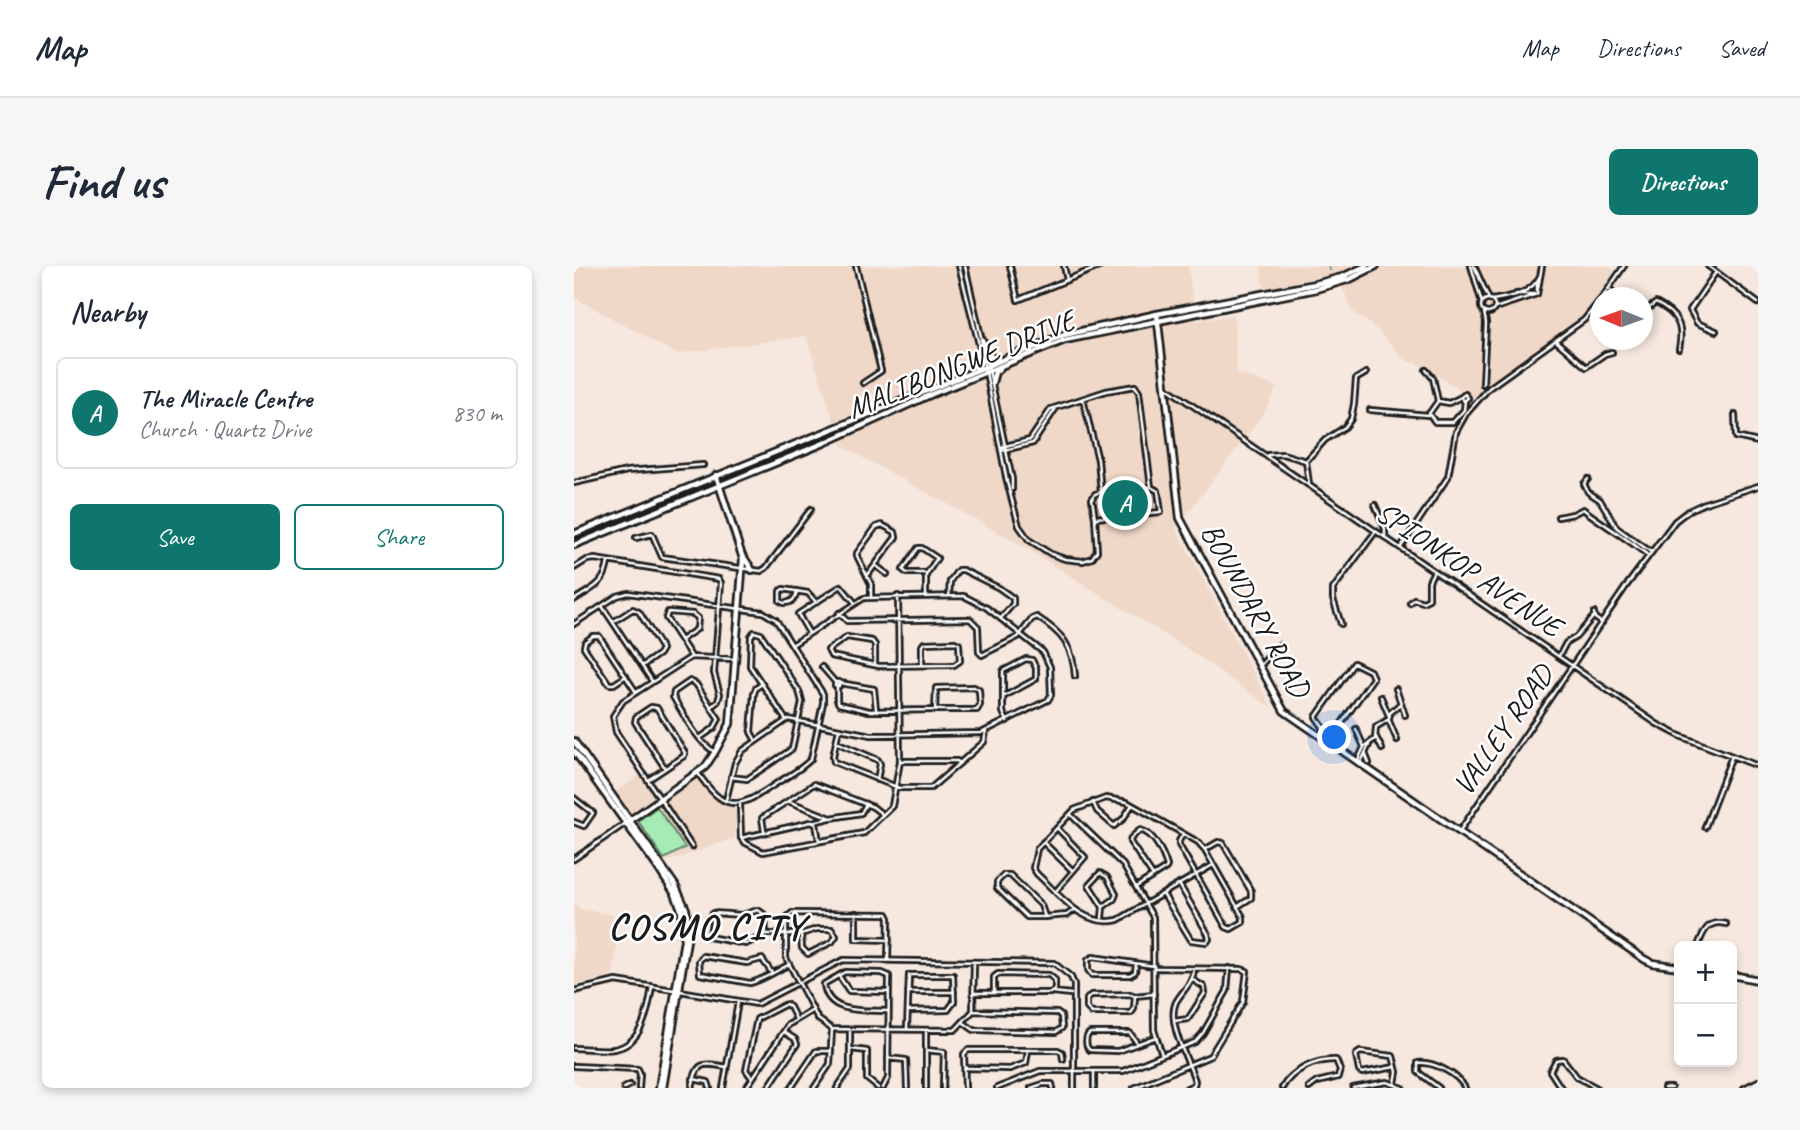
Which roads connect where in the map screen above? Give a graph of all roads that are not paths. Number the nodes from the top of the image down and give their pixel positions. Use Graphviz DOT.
graph roads {
  1 [pos="856,266"];
  2 [pos="959,266"];
  3 [pos="965,266"];
  4 [pos="1010,266"];
  5 [pos="1064,266"];
  6 [pos="1101,266"];
  7 [pos="1366,266"];
  8 [pos="1376,266"];
  9 [pos="1473,266"];
  10 [pos="1625,266"];
  11 [pos="1708,266"];
  12 [pos="1542,268"];
  13 [pos="1716,272"];
  14 [pos="1067,280"];
  15 [pos="1335,281"];
  16 [pos="1537,284"];
  17 [pos="1609,287"];
  18 [pos="1516,294"];
  19 [pos="1537,294"];
  20 [pos="1490,299"];
  21 [pos="1482,303"];
  22 [pos="1758,303"];
  23 [pos="1653,305"];
  24 [pos="1495,308"];
  25 [pos="1484,312"];
  26 [pos="1590,312"];
  27 [pos="1490,313"];
  28 [pos="1157,317"];
  29 [pos="1486,323"];
  30 [pos="1716,331"];
  31 [pos="982,340"];
  32 [pos="1556,341"];
  33 [pos="1679,349"];
  34 [pos="1612,352"];
  35 [pos="982,355"];
  36 [pos="1005,361"];
  37 [pos="1426,370"];
  38 [pos="987,371"];
  39 [pos="1366,373"];
  40 [pos="975,374"];
  41 [pos="863,383"];
  42 [pos="992,383"];
  43 [pos="1483,384"];
  44 [pos="1166,387"];
  45 [pos="1083,398"];
  46 [pos="1467,400"];
  47 [pos="1438,401"];
  48 [pos="1475,404"];
  49 [pos="1370,410"];
  50 [pos="1430,414"];
  51 [pos="1735,415"];
  52 [pos="1758,442"];
  53 [pos="1003,449"];
  54 [pos="1266,455"];
  55 [pos="1306,461"];
  56 [pos="703,465"];
  57 [pos="716,475"];
  58 [pos="1588,479"];
  59 [pos="730,481"];
  60 [pos="574,483"];
  61 [pos="1309,484"];
  62 [pos="719,486"];
  63 [pos="1758,486"];
  64 [pos="1150,487"];
  65 [pos="1101,492"];
  66 [pos="723,498"];
  67 [pos="1375,505"];
  68 [pos="811,509"];
  69 [pos="1558,517"];
  70 [pos="1095,518"];
  71 [pos="1376,530"];
  72 [pos="574,534"];
  73 [pos="1385,537"];
  74 [pos="636,538"];
  75 [pos="574,545"];
  76 [pos="1400,548"];
  77 [pos="1650,554"];
  78 [pos="742,555"];
  79 [pos="608,562"];
  80 [pos="875,565"];
  81 [pos="574,568"];
  82 [pos="742,568"];
  83 [pos="752,570"];
  84 [pos="1434,571"];
  85 [pos="927,573"];
  86 [pos="887,574"];
  87 [pos="867,576"];
  88 [pos="797,591"];
  89 [pos="898,596"];
  90 [pos="926,596"];
  91 [pos="949,596"];
  92 [pos="871,597"];
  93 [pos="574,600"];
  94 [pos="816,601"];
  95 [pos="855,603"];
  96 [pos="1410,603"];
  97 [pos="602,606"];
  98 [pos="719,606"];
  99 [pos="739,608"];
  100 [pos="839,613"];
  101 [pos="1001,618"];
  102 [pos="899,620"];
  103 [pos="613,622"];
  104 [pos="1602,623"];
  105 [pos="574,624"];
  106 [pos="1341,624"];
  107 [pos="809,633"];
  108 [pos="1021,634"];
  109 [pos="681,640"];
  110 [pos="792,645"];
  111 [pos="1279,645"];
  112 [pos="1559,656"];
  113 [pos="691,657"];
  114 [pos="715,657"];
  115 [pos="735,659"];
  116 [pos="875,665"];
  117 [pos="922,665"];
  118 [pos="642,666"];
  119 [pos="899,666"];
  120 [pos="1574,666"];
  121 [pos="822,667"];
  122 [pos="1259,667"];
  123 [pos="626,676"];
  124 [pos="1074,676"];
  125 [pos="652,681"];
  126 [pos="762,684"];
  127 [pos="837,684"];
  128 [pos="1396,689"];
  129 [pos="636,692"];
  130 [pos="1381,696"];
  131 [pos="1003,697"];
  132 [pos="1401,703"];
  133 [pos="711,707"];
  134 [pos="934,710"];
  135 [pos="876,711"];
  136 [pos="900,711"];
  137 [pos="1405,715"];
  138 [pos="1389,718"];
  139 [pos="786,720"];
  140 [pos="799,720"];
  141 [pos="1007,721"];
  142 [pos="819,724"];
  143 [pos="1323,727"];
  144 [pos="839,729"];
  145 [pos="1356,729"];
  146 [pos="986,732"];
  147 [pos="900,734"];
  148 [pos="1318,735"];
  149 [pos="1376,737"];
  150 [pos="700,738"];
  151 [pos="1398,740"];
  152 [pos="574,741"];
  153 [pos="756,741"];
  154 [pos="836,742"];
  155 [pos="1369,745"];
  156 [pos="1382,749"];
  157 [pos="574,751"];
  158 [pos="1364,751"];
  159 [pos="715,752"];
  160 [pos="1732,756"];
  161 [pos="900,761"];
  162 [pos="960,763"];
  163 [pos="1358,763"];
  164 [pos="1369,763"];
  165 [pos="1758,766"];
  166 [pos="665,768"];
  167 [pos="697,772"];
  168 [pos="732,777"];
  169 [pos="648,780"];
  170 [pos="877,780"];
  171 [pos="896,787"];
  172 [pos="574,798"];
  173 [pos="659,798"];
  174 [pos="726,800"];
  175 [pos="788,801"];
  176 [pos="1093,802"];
  177 [pos="740,804"];
  178 [pos="866,804"];
  179 [pos="1132,805"];
  180 [pos="1070,814"];
  181 [pos="883,815"];
  182 [pos="830,818"];
  183 [pos="574,822"];
  184 [pos="628,822"];
  185 [pos="813,822"];
  186 [pos="1705,827"];
  187 [pos="1057,828"];
  188 [pos="764,831"];
  189 [pos="1459,832"];
  190 [pos="1183,834"];
  191 [pos="741,838"];
  192 [pos="819,841"];
  193 [pos="1043,842"];
  194 [pos="692,847"];
  195 [pos="1205,850"];
  196 [pos="574,859"];
  197 [pos="1213,865"];
  198 [pos="1073,871"];
  199 [pos="1196,874"];
  200 [pos="1153,876"];
  201 [pos="1179,884"];
  202 [pos="1136,887"];
  203 [pos="1055,891"];
  204 [pos="1163,894"];
  205 [pos="1145,904"];
  206 [pos="1103,907"];
  207 [pos="1237,907"];
  208 [pos="1074,909"];
  209 [pos="856,913"];
  210 [pos="1045,917"];
  211 [pos="1102,919"];
  212 [pos="1726,923"];
  213 [pos="766,934"];
  214 [pos="785,934"];
  215 [pos="801,934"];
  216 [pos="888,940"];
  217 [pos="1700,941"];
  218 [pos="888,960"];
  219 [pos="974,961"];
  220 [pos="1136,964"];
  221 [pos="788,965"];
  222 [pos="1674,966"];
  223 [pos="1154,967"];
  224 [pos="1194,968"];
  225 [pos="1229,968"];
  226 [pos="772,973"];
  227 [pos="839,976"];
  228 [pos="1737,976"];
  229 [pos="1192,979"];
  230 [pos="1758,980"];
  231 [pos="798,983"];
  232 [pos="652,986"];
  233 [pos="574,990"];
  234 [pos="677,990"];
  235 [pos="888,992"];
  236 [pos="908,992"];
  237 [pos="954,992"];
  238 [pos="1053,992"];
  239 [pos="974,993"];
  240 [pos="994,993"];
  241 [pos="1071,994"];
  242 [pos="1155,994"];
  243 [pos="1135,996"];
  244 [pos="738,1002"];
  245 [pos="813,1010"];
  246 [pos="888,1011"];
  247 [pos="908,1011"];
  248 [pos="974,1011"];
  249 [pos="796,1019"];
  250 [pos="1174,1021"];
  251 [pos="963,1023"];
  252 [pos="832,1029"];
  253 [pos="850,1030"];
  254 [pos="889,1030"];
  255 [pos="907,1030"];
  256 [pos="926,1031"];
  257 [pos="784,1032"];
  258 [pos="1156,1037"];
  259 [pos="1138,1043"];
  260 [pos="1182,1047"];
  261 [pos="574,1048"];
  262 [pos="850,1049"];
  263 [pos="831,1051"];
  264 [pos="926,1051"];
  265 [pos="1028,1051"];
  266 [pos="1163,1055"];
  267 [pos="888,1058"];
  268 [pos="1063,1059"];
  269 [pos="574,1066"];
  270 [pos="1189,1066"];
  271 [pos="726,1067"];
  272 [pos="1395,1067"];
  273 [pos="964,1068"];
  274 [pos="1074,1070"];
  275 [pos="1094,1070"];
  276 [pos="752,1078"];
  277 [pos="693,1079"];
  278 [pos="1758,1081"];
  279 [pos="1395,1083"];
  280 [pos="630,1085"];
  281 [pos="624,1088"];
  282 [pos="639,1088"];
  283 [pos="661,1088"];
  284 [pos="692,1088"];
  285 [pos="710,1088"];
  286 [pos="723,1088"];
  287 [pos="746,1088"];
  288 [pos="768,1088"];
  289 [pos="791,1088"];
  290 [pos="814,1088"];
  291 [pos="837,1088"];
  292 [pos="878,1088"];
  293 [pos="883,1088"];
  294 [pos="907,1088"];
  295 [pos="926,1088"];
  296 [pos="943,1088"];
  297 [pos="965,1088"];
  298 [pos="998,1088"];
  299 [pos="1031,1088"];
  300 [pos="1054,1088"];
  301 [pos="1074,1088"];
  302 [pos="1094,1088"];
  303 [pos="1134,1088"];
  304 [pos="1188,1088"];
  305 [pos="1282,1088"];
  306 [pos="1309,1088"];
  307 [pos="1353,1088"];
  308 [pos="1403,1088"];
  309 [pos="1439,1088"];
  310 [pos="1465,1088"];
  311 [pos="1561,1088"];
  312 [pos="1597,1088"];
  313 [pos="1664,1088"];
  314 [pos="1671,1088"];
  315 [pos="1744,1088"];
  1 -- 41 [label="street"];
  2 -- 35 [label="street"];
  3 -- 31 [label="street"];
  4 -- 14 [label="street"];
  5 -- 14 [label="street"];
  6 -- 14 [label="street"];
  7 -- 15 [label="street, MALIBONGWE DRIVE"];
  8 -- 15 [label="street, MALIBONGWE DRIVE"];
  9 -- 20 [label="street"];
  9 -- 21 [label="street"];
  10 -- 17 [label="street"];
  11 -- 13 [label="street"];
  12 -- 16 [label="street"];
  12 -- 19 [label="street"];
  13 -- 22 [label="street"];
  13 -- 30 [label="street"];
  15 -- 28 [label="street, MALIBONGWE DRIVE"];
  16 -- 18 [label="street"];
  16 -- 19 [label="street"];
  18 -- 19 [label="street"];
  18 -- 20 [label="street"];
  19 -- 24 [label="street"];
  20 -- 21 [label="street"];
  20 -- 24 [label="street"];
  21 -- 25 [label="street"];
  23 -- 33 [label="street"];
  24 -- 27 [label="street"];
  25 -- 27 [label="street"];
  25 -- 29 [label="street"];
  26 -- 32 [label="street"];
  27 -- 29 [label="street"];
  28 -- 36 [label="street, MALIBONGWE DRIVE"];
  28 -- 44 [label="street, BOUNDARY ROAD"];
  29 -- 43 [label="street"];
  31 -- 36 [label="street"];
  31 -- 38 [label="street"];
  32 -- 34 [label="street"];
  32 -- 48 [label="street"];
  35 -- 38 [label="street"];
  35 -- 40 [label="street"];
  36 -- 38 [label="street, MALIBONGWE DRIVE"];
  36 -- 42 [label="street"];
  37 -- 47 [label="street"];
  38 -- 40 [label="street"];
  38 -- 40 [label="street, MALIBONGWE DRIVE"];
  38 -- 42 [label="street"];
  38 -- 53 [label="street"];
  39 -- 55 [label="street"];
  40 -- 57 [label="street, MALIBONGWE DRIVE"];
  40 -- 59 [label="street, MALIBONGWE DRIVE"];
  42 -- 53 [label="street"];
  44 -- 54 [label="street, SPIONKOP AVENUE"];
  44 -- 122 [label="street, BOUNDARY ROAD"];
  45 -- 53 [label="street"];
  45 -- 64 [label="street"];
  45 -- 65 [label="street"];
  46 -- 47 [label="street"];
  46 -- 48 [label="street"];
  46 -- 50 [label="street"];
  47 -- 50 [label="street"];
  48 -- 76 [label="street"];
  49 -- 50 [label="street"];
  51 -- 52 [label="street"];
  53 -- 70 [label="street"];
  54 -- 55 [label="street"];
  54 -- 61 [label="street, SPIONKOP AVENUE"];
  55 -- 61 [label="street"];
  56 -- 60 [label="street"];
  57 -- 62 [label="street"];
  57 -- 72 [label="street, MALIBONGWE DRIVE"];
  58 -- 77 [label="street"];
  59 -- 62 [label="street, MALIBONGWE DRIVE"];
  59 -- 66 [label="street"];
  61 -- 71 [label="street, SPIONKOP AVENUE"];
  62 -- 66 [label="street"];
  62 -- 75 [label="street, MALIBONGWE DRIVE"];
  63 -- 77 [label="street, VALLEY ROAD"];
  64 -- 65 [label="street"];
  64 -- 70 [label="street"];
  65 -- 70 [label="street"];
  66 -- 78 [label="street"];
  67 -- 73 [label="street"];
  68 -- 83 [label="street"];
  69 -- 77 [label="street"];
  71 -- 73 [label="street, SPIONKOP AVENUE"];
  71 -- 106 [label="street"];
  73 -- 76 [label="street, SPIONKOP AVENUE"];
  74 -- 82 [label="street"];
  76 -- 84 [label="street, SPIONKOP AVENUE"];
  77 -- 104 [label="street, VALLEY ROAD"];
  78 -- 82 [label="street"];
  78 -- 83 [label="street"];
  79 -- 81 [label="street"];
  79 -- 93 [label="street"];
  79 -- 98 [label="street"];
  80 -- 86 [label="street"];
  80 -- 87 [label="street"];
  80 -- 87 [label="street"];
  82 -- 83 [label="street"];
  82 -- 99 [label="street"];
  84 -- 96 [label="street"];
  84 -- 112 [label="street, SPIONKOP AVENUE"];
  85 -- 85 [label="street"];
  85 -- 90 [label="street"];
  87 -- 92 [label="street"];
  88 -- 88 [label="street"];
  88 -- 94 [label="street"];
  89 -- 90 [label="street"];
  89 -- 92 [label="street"];
  89 -- 102 [label="street"];
  90 -- 91 [label="street"];
  91 -- 101 [label="street"];
  91 -- 101 [label="street"];
  92 -- 95 [label="street"];
  94 -- 95 [label="street"];
  94 -- 107 [label="street"];
  95 -- 100 [label="street"];
  97 -- 98 [label="street"];
  97 -- 103 [label="street"];
  97 -- 105 [label="street"];
  98 -- 99 [label="street"];
  98 -- 114 [label="street"];
  99 -- 110 [label="street"];
  99 -- 115 [label="street"];
  100 -- 102 [label="street"];
  100 -- 107 [label="street"];
  101 -- 108 [label="street"];
  102 -- 108 [label="street"];
  102 -- 119 [label="street"];
  103 -- 118 [label="street"];
  103 -- 118 [label="street"];
  104 -- 112 [label="street"];
  104 -- 120 [label="street, VALLEY ROAD"];
  107 -- 110 [label="street"];
  108 -- 124 [label="street"];
  108 -- 141 [label="street"];
  109 -- 109 [label="street"];
  109 -- 113 [label="street"];
  110 -- 142 [label="street"];
  111 -- 122 [label="street"];
  112 -- 120 [label="street, SPIONKOP AVENUE"];
  113 -- 114 [label="street"];
  113 -- 125 [label="street"];
  114 -- 115 [label="street"];
  114 -- 133 [label="street"];
  115 -- 159 [label="street"];
  116 -- 116 [label="street"];
  116 -- 119 [label="street"];
  117 -- 117 [label="street"];
  117 -- 119 [label="street"];
  118 -- 125 [label="street"];
  119 -- 136 [label="street"];
  120 -- 160 [label="street, SPIONKOP AVENUE"];
  120 -- 189 [label="street, VALLEY ROAD"];
  121 -- 127 [label="street"];
  122 -- 148 [label="street, BOUNDARY ROAD"];
  123 -- 123 [label="street"];
  123 -- 129 [label="street"];
  125 -- 129 [label="street"];
  126 -- 139 [label="street"];
  126 -- 140 [label="street"];
  126 -- 153 [label="street"];
  127 -- 135 [label="street"];
  127 -- 135 [label="street"];
  128 -- 132 [label="street"];
  129 -- 169 [label="street"];
  130 -- 138 [label="street"];
  131 -- 131 [label="street"];
  131 -- 141 [label="street"];
  132 -- 137 [label="street"];
  132 -- 138 [label="street"];
  133 -- 150 [label="street"];
  133 -- 150 [label="street"];
  134 -- 134 [label="street"];
  134 -- 136 [label="street"];
  135 -- 136 [label="street"];
  136 -- 147 [label="street"];
  138 -- 149 [label="street"];
  138 -- 151 [label="street"];
  139 -- 140 [label="street"];
  139 -- 153 [label="street"];
  140 -- 142 [label="street"];
  140 -- 168 [label="street"];
  141 -- 146 [label="street"];
  142 -- 144 [label="street"];
  142 -- 177 [label="street"];
  143 -- 143 [label="street"];
  143 -- 148 [label="street"];
  144 -- 147 [label="street"];
  144 -- 154 [label="street"];
  145 -- 158 [label="street"];
  146 -- 147 [label="street"];
  146 -- 162 [label="street"];
  147 -- 161 [label="street"];
  148 -- 163 [label="street, BOUNDARY ROAD"];
  149 -- 155 [label="street"];
  149 -- 156 [label="street"];
  150 -- 159 [label="street"];
  152 -- 184 [label="street"];
  153 -- 168 [label="street"];
  154 -- 170 [label="street"];
  154 -- 170 [label="street"];
  155 -- 158 [label="street"];
  155 -- 158 [label="street"];
  157 -- 184 [label="street"];
  158 -- 163 [label="street"];
  158 -- 164 [label="street"];
  159 -- 167 [label="street"];
  160 -- 165 [label="street, SPIONKOP AVENUE"];
  160 -- 186 [label="street"];
  161 -- 162 [label="street"];
  161 -- 171 [label="street"];
  162 -- 171 [label="street"];
  163 -- 189 [label="street, BOUNDARY ROAD"];
  166 -- 166 [label="street"];
  166 -- 169 [label="street"];
  167 -- 173 [label="street"];
  167 -- 174 [label="street"];
  168 -- 174 [label="street"];
  169 -- 173 [label="street"];
  170 -- 171 [label="street"];
  171 -- 181 [label="street"];
  172 -- 183 [label="street"];
  173 -- 184 [label="street"];
  173 -- 194 [label="street"];
  174 -- 177 [label="street"];
  175 -- 178 [label="street"];
  175 -- 182 [label="street"];
  175 -- 188 [label="street"];
  176 -- 179 [label="street"];
  176 -- 179 [label="street"];
  176 -- 180 [label="street"];
  177 -- 191 [label="street"];
  178 -- 181 [label="street"];
  178 -- 182 [label="street"];
  179 -- 190 [label="street"];
  180 -- 187 [label="street"];
  180 -- 202 [label="street"];
  181 -- 192 [label="street"];
  182 -- 185 [label="street"];
  184 -- 196 [label="street"];
  184 -- 234 [label="street"];
  185 -- 188 [label="street"];
  185 -- 192 [label="street"];
  187 -- 193 [label="street"];
  187 -- 198 [label="street"];
  188 -- 191 [label="street"];
  189 -- 222 [label="street, BOUNDARY ROAD"];
  190 -- 195 [label="street"];
  190 -- 199 [label="street"];
  191 -- 192 [label="street"];
  193 -- 198 [label="street"];
  193 -- 203 [label="street"];
  195 -- 197 [label="street"];
  195 -- 207 [label="street"];
  197 -- 199 [label="street"];
  197 -- 207 [label="street"];
  198 -- 203 [label="street"];
  199 -- 201 [label="street"];
  199 -- 207 [label="street"];
  200 -- 200 [label="street"];
  200 -- 202 [label="street"];
  201 -- 204 [label="street"];
  201 -- 204 [label="street"];
  202 -- 205 [label="street"];
  203 -- 208 [label="street"];
  204 -- 205 [label="street"];
  205 -- 211 [label="street"];
  205 -- 223 [label="street"];
  206 -- 206 [label="street"];
  206 -- 211 [label="street"];
  208 -- 210 [label="street"];
  208 -- 211 [label="street"];
  209 -- 214 [label="street"];
  209 -- 216 [label="street"];
  209 -- 216 [label="street"];
  210 -- 210 [label="street"];
  212 -- 217 [label="street"];
  213 -- 213 [label="street"];
  213 -- 214 [label="street"];
  214 -- 215 [label="street"];
  214 -- 221 [label="street"];
  215 -- 215 [label="street"];
  216 -- 218 [label="street"];
  218 -- 219 [label="street"];
  218 -- 231 [label="street"];
  219 -- 239 [label="street"];
  219 -- 274 [label="street"];
  220 -- 220 [label="street"];
  220 -- 223 [label="street"];
  221 -- 226 [label="street"];
  221 -- 231 [label="street"];
  223 -- 224 [label="street"];
  223 -- 242 [label="street"];
  224 -- 225 [label="street"];
  224 -- 229 [label="street"];
  225 -- 260 [label="street"];
  225 -- 270 [label="street"];
  226 -- 226 [label="street"];
  227 -- 235 [label="street"];
  227 -- 235 [label="street"];
  227 -- 246 [label="street"];
  228 -- 230 [label="street"];
  229 -- 250 [label="street"];
  229 -- 250 [label="street"];
  231 -- 244 [label="street"];
  231 -- 245 [label="street"];
  232 -- 233 [label="street"];
  232 -- 234 [label="street"];
  232 -- 261 [label="street"];
  234 -- 244 [label="street"];
  234 -- 283 [label="street"];
  235 -- 246 [label="street"];
  236 -- 237 [label="street"];
  236 -- 237 [label="street"];
  236 -- 247 [label="street"];
  237 -- 247 [label="street"];
  238 -- 240 [label="street"];
  238 -- 240 [label="street"];
  238 -- 241 [label="street"];
  239 -- 240 [label="street"];
  239 -- 248 [label="street"];
  242 -- 243 [label="street"];
  242 -- 258 [label="street"];
  243 -- 243 [label="street"];
  244 -- 271 [label="street"];
  245 -- 249 [label="street"];
  245 -- 252 [label="street"];
  246 -- 254 [label="street"];
  247 -- 255 [label="street"];
  248 -- 251 [label="street"];
  248 -- 251 [label="street"];
  249 -- 257 [label="street"];
  249 -- 276 [label="street"];
  250 -- 260 [label="street"];
  251 -- 256 [label="street"];
  252 -- 253 [label="street"];
  252 -- 263 [label="street"];
  253 -- 254 [label="street"];
  253 -- 262 [label="street"];
  254 -- 255 [label="street"];
  254 -- 267 [label="street"];
  255 -- 256 [label="street"];
  256 -- 264 [label="street"];
  257 -- 276 [label="street"];
  257 -- 288 [label="street"];
  258 -- 259 [label="street"];
  258 -- 266 [label="street"];
  259 -- 259 [label="street"];
  260 -- 266 [label="street"];
  260 -- 270 [label="street"];
  262 -- 291 [label="street"];
  262 -- 292 [label="street"];
  263 -- 289 [label="street"];
  263 -- 290 [label="street"];
  264 -- 295 [label="street"];
  264 -- 296 [label="street"];
  265 -- 268 [label="street"];
  265 -- 273 [label="street"];
  265 -- 273 [label="street"];
  266 -- 275 [label="street"];
  267 -- 293 [label="street"];
  267 -- 294 [label="street"];
  269 -- 282 [label="street"];
  270 -- 303 [label="street"];
  270 -- 304 [label="street"];
  271 -- 277 [label="street"];
  271 -- 286 [label="street"];
  272 -- 272 [label="street"];
  272 -- 279 [label="street"];
  273 -- 297 [label="street"];
  274 -- 275 [label="street"];
  274 -- 298 [label="street"];
  274 -- 301 [label="street"];
  275 -- 302 [label="street"];
  276 -- 287 [label="street"];
  277 -- 284 [label="street"];
  277 -- 285 [label="street"];
  278 -- 315 [label="street"];
  279 -- 307 [label="street"];
  279 -- 308 [label="street"];
  280 -- 281 [label="street"];
  299 -- 300 [label="street"];
  305 -- 306 [label="street"];
  309 -- 310 [label="street"];
  311 -- 312 [label="street"];
  313 -- 314 [label="street"];
}
